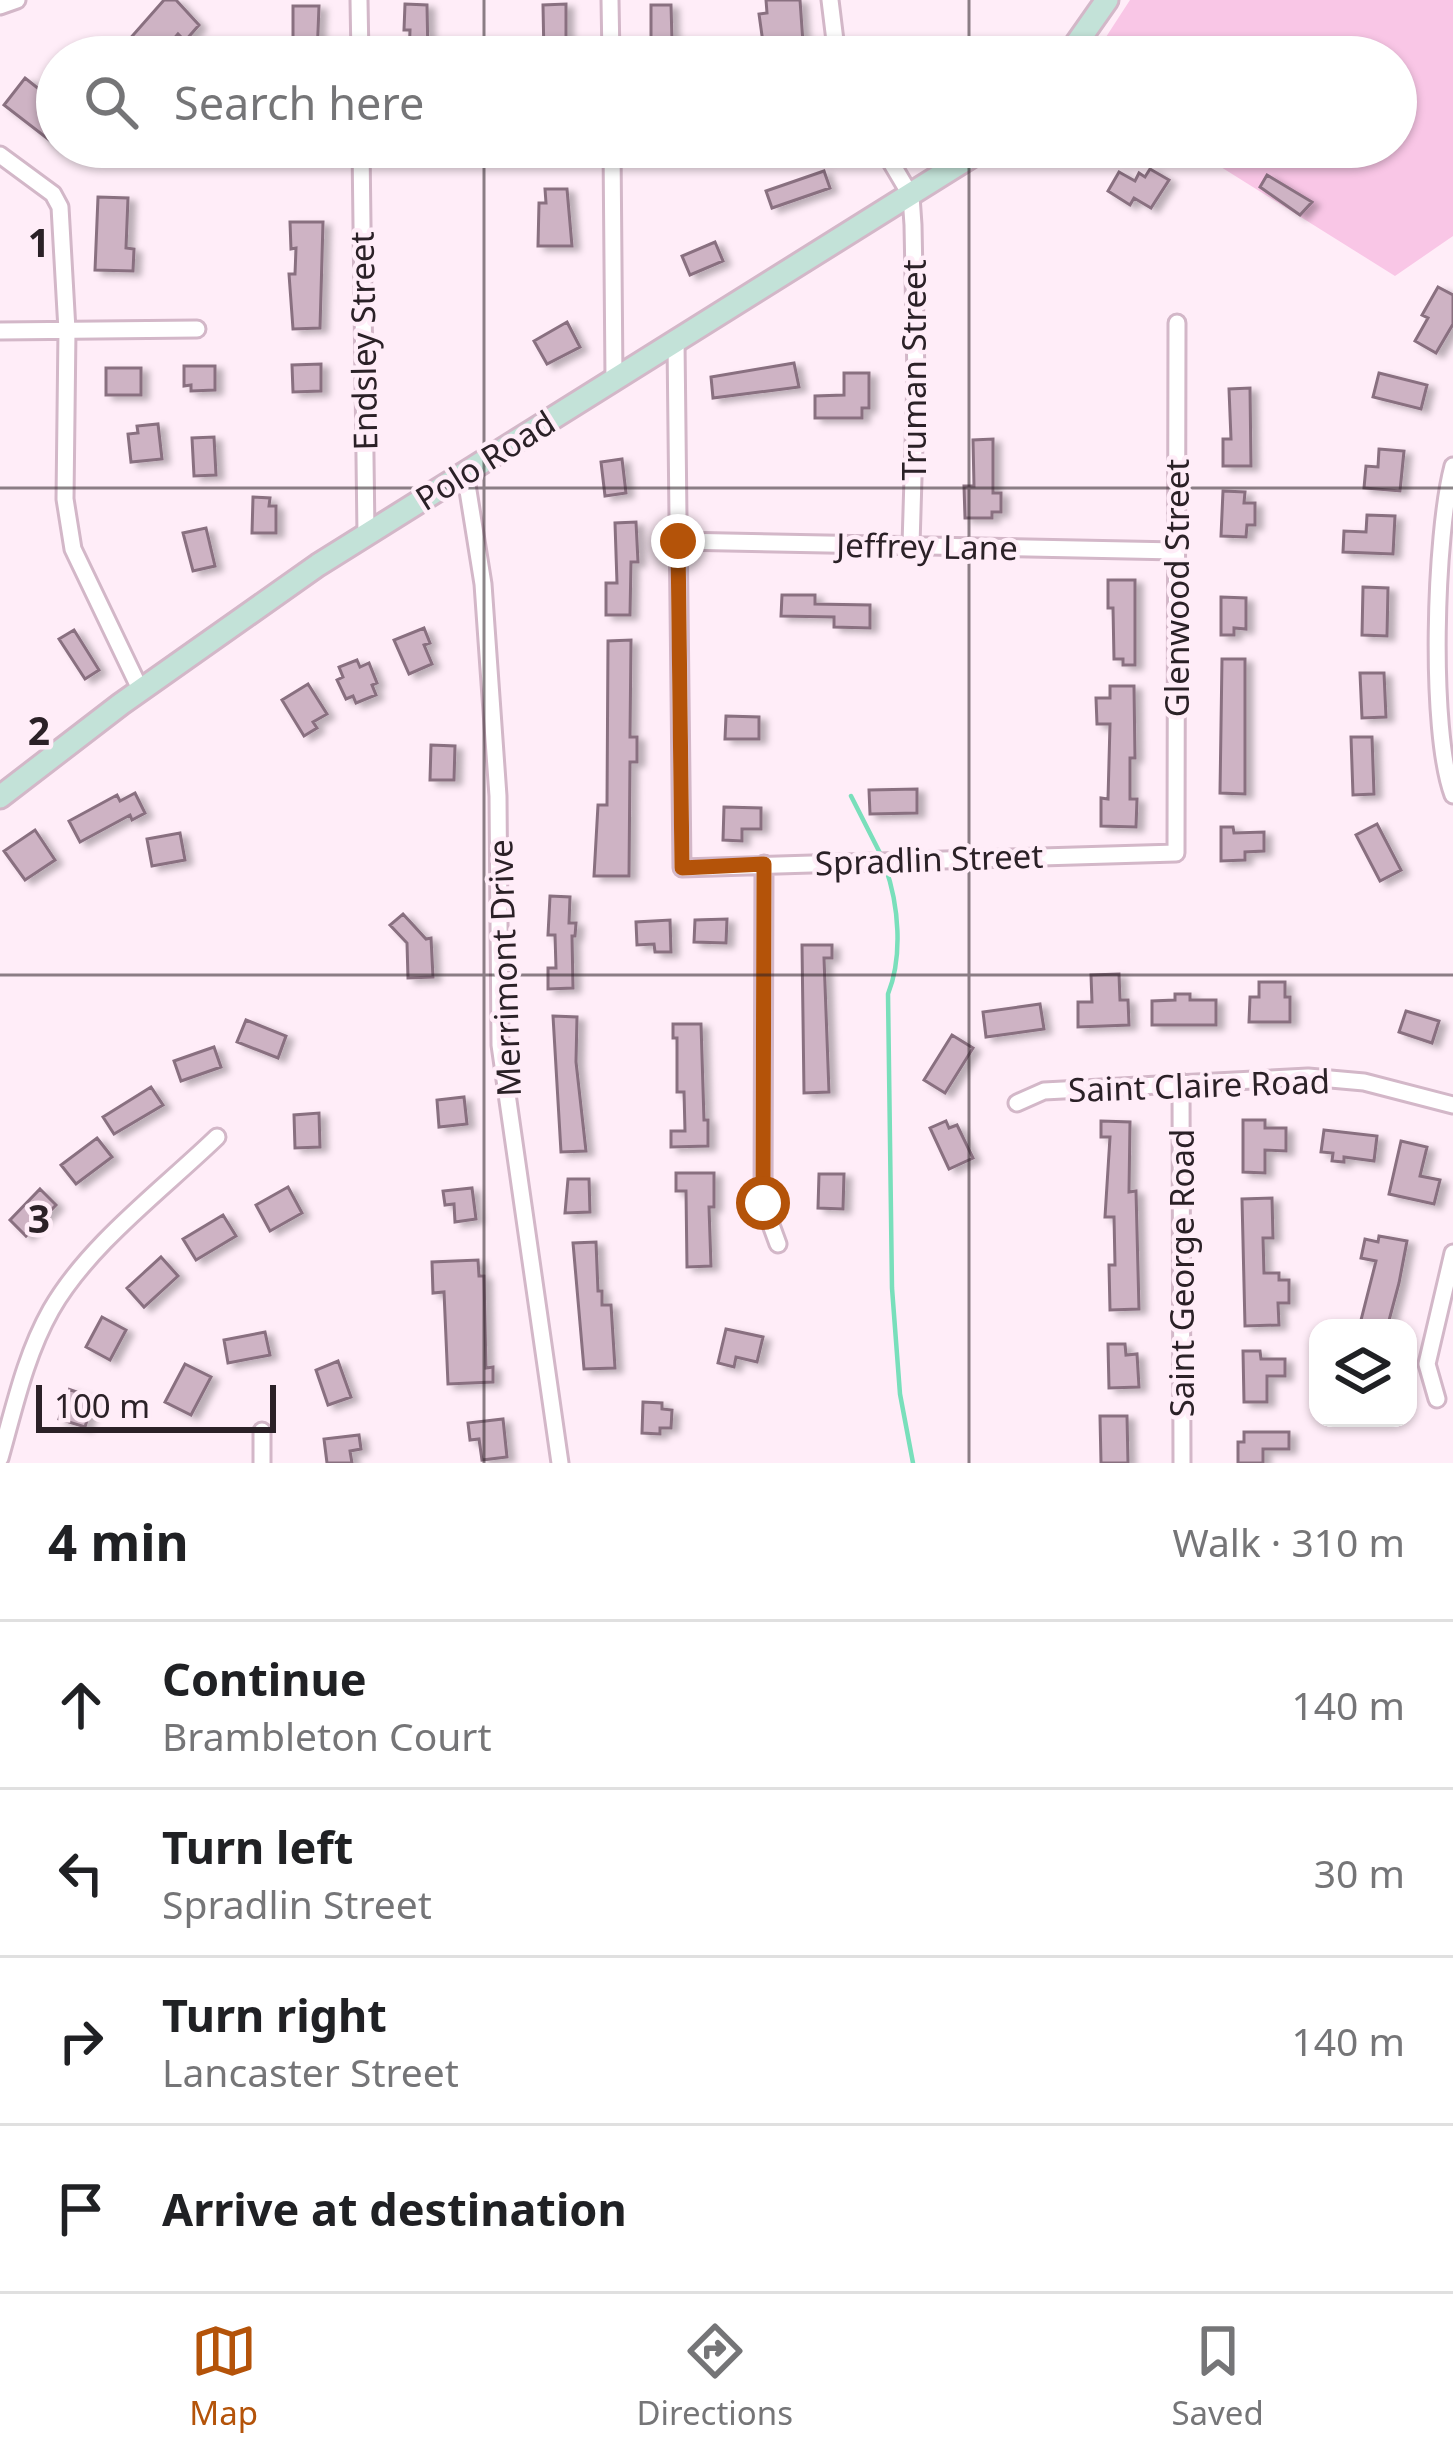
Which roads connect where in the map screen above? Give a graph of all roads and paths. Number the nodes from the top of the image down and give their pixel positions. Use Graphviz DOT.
graph roads {
  1 [pos="17,0"];
  2 [pos="359,0"];
  3 [pos="610,0"];
  4 [pos="830,0"];
  5 [pos="1107,0"];
  6 [pos="0,6"];
  7 [pos="360,36"];
  8 [pos="611,36"];
  9 [pos="834,36"];
  10 [pos="1082,36"];
  11 [pos="0,155"];
  12 [pos="361,168"];
  13 [pos="612,168"];
  14 [pos="894,168"];
  15 [pos="953,168"];
  16 [pos="910,196"];
  17 [pos="1177,323"];
  18 [pos="197,329"];
  19 [pos="67,330"];
  20 [pos="0,331"];
  21 [pos="676,342"];
  22 [pos="614,380"];
  23 [pos="1453,466"];
  24 [pos="465,472"];
  25 [pos="366,535"];
  26 [pos="678,541"];
  27 [pos="911,545"];
  28 [pos="1177,551"];
  29 [pos="141,692"];
  30 [pos="1453,795"];
  31 [pos="0,797"];
  32 [pos="1175,853"];
  33 [pos="764,864"];
  34 [pos="1180,1082"];
  35 [pos="1017,1103"];
  36 [pos="1453,1105"];
  37 [pos="217,1138"];
  38 [pos="778,1244"];
  39 [pos="1453,1253"];
  40 [pos="1437,1399"];
  41 [pos="262,1431"];
  42 [pos="0,1458"];
  43 [pos="262,1463"];
  44 [pos="560,1463"];
  45 [pos="1182,1463"];
  1 -- 6 [label="street"];
  2 -- 7 [label="street"];
  3 -- 8 [label="street"];
  4 -- 9 [label="street"];
  5 -- 10 [label="main road"];
  11 -- 19 [label="street"];
  12 -- 25 [label="street, Endsley Street"];
  13 -- 22 [label="street"];
  14 -- 16 [label="street"];
  15 -- 16 [label="main road, Polo Road"];
  16 -- 21 [label="main road, Polo Road"];
  16 -- 27 [label="street, Truman Street"];
  17 -- 28 [label="street, Glenwood Street"];
  18 -- 19 [label="street"];
  19 -- 20 [label="street"];
  19 -- 29 [label="street"];
  21 -- 22 [label="main road, Polo Road"];
  21 -- 26 [label="street"];
  22 -- 24 [label="main road, Polo Road"];
  23 -- 30 [label="street"];
  24 -- 25 [label="main road, Polo Road"];
  24 -- 44 [label="street, Merrimont Drive"];
  25 -- 29 [label="main road, Polo Road"];
  26 -- 27 [label="street, Jeffrey Lane"];
  26 -- 33 [label="street, Spradlin Street"];
  27 -- 28 [label="street, Jeffrey Lane"];
  28 -- 32 [label="street, Glenwood Street"];
  29 -- 31 [label="main road, Polo Road"];
  32 -- 33 [label="street, Spradlin Street"];
  33 -- 38 [label="street"];
  34 -- 35 [label="street, Saint Claire Road"];
  34 -- 36 [label="street, Saint Claire Road"];
  34 -- 45 [label="street, Saint George Road"];
  37 -- 42 [label="street"];
  39 -- 40 [label="street"];
  41 -- 43 [label="street"];
}
